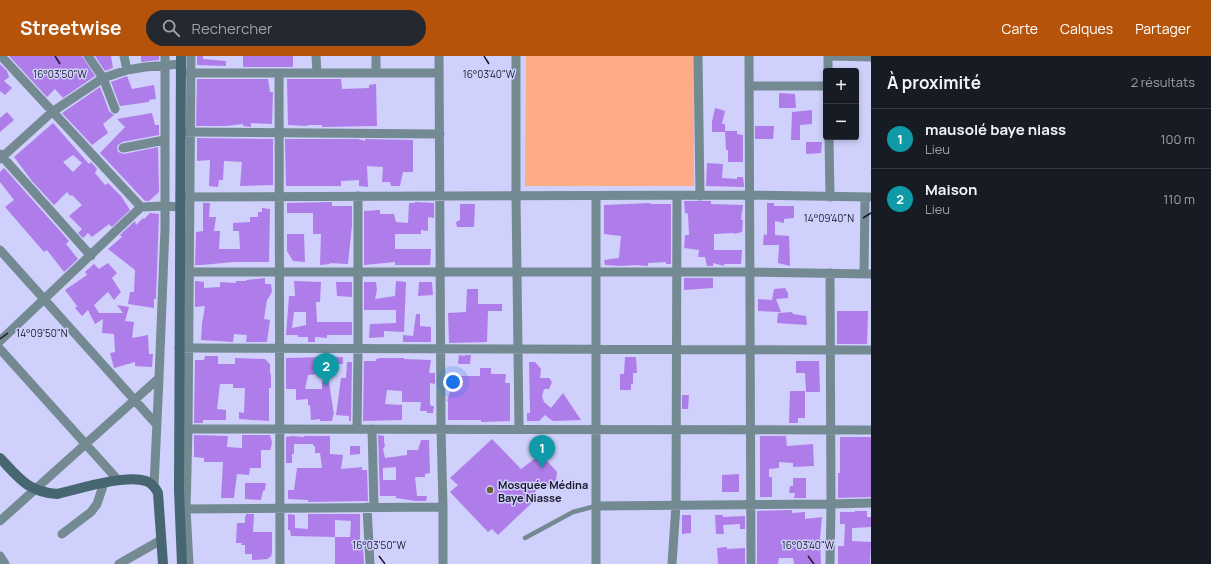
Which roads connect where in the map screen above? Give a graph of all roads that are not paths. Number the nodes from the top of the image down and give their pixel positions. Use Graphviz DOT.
graph roads {
  1 [pos="88,56"];
  2 [pos="124,56"];
  3 [pos="191,56"];
  4 [pos="316,56"];
  5 [pos="376,56"];
  6 [pos="439,56"];
  7 [pos="516,56"];
  8 [pos="698,56"];
  9 [pos="749,56"];
  10 [pos="830,56"];
  11 [pos="3,57"];
  12 [pos="871,57"];
  13 [pos="165,60"];
  14 [pos="183,67"];
  15 [pos="828,68"];
  16 [pos="127,70"];
  17 [pos="279,73"];
  18 [pos="316,73"];
  19 [pos="376,73"];
  20 [pos="439,74"];
  21 [pos="103,78"];
  22 [pos="749,86"];
  23 [pos="823,86"];
  24 [pos="115,109"];
  25 [pos="52,112"];
  26 [pos="185,132"];
  27 [pos="279,133"];
  28 [pos="440,134"];
  29 [pos="165,140"];
  30 [pos="829,140"];
  31 [pos="123,148"];
  32 [pos="1,157"];
  33 [pos="280,196"];
  34 [pos="358,196"];
  35 [pos="441,196"];
  36 [pos="516,196"];
  37 [pos="596,196"];
  38 [pos="677,196"];
  39 [pos="700,196"];
  40 [pos="750,196"];
  41 [pos="830,197"];
  42 [pos="868,198"];
  43 [pos="183,200"];
  44 [pos="164,206"];
  45 [pos="142,207"];
  46 [pos="0,250"];
  47 [pos="91,256"];
  48 [pos="185,272"];
  49 [pos="280,272"];
  50 [pos="357,272"];
  51 [pos="441,272"];
  52 [pos="517,272"];
  53 [pos="596,272"];
  54 [pos="677,272"];
  55 [pos="750,272"];
  56 [pos="830,273"];
  57 [pos="868,274"];
  58 [pos="44,299"];
  59 [pos="0,341"];
  60 [pos="184,348"];
  61 [pos="0,349"];
  62 [pos="280,349"];
  63 [pos="441,349"];
  64 [pos="518,349"];
  65 [pos="596,349"];
  66 [pos="676,349"];
  67 [pos="750,349"];
  68 [pos="358,350"];
  69 [pos="831,350"];
  70 [pos="871,350"];
  71 [pos="159,378"];
  72 [pos="135,400"];
  73 [pos="157,425"];
  74 [pos="184,429"];
  75 [pos="280,429"];
  76 [pos="357,429"];
  77 [pos="372,429"];
  78 [pos="441,429"];
  79 [pos="519,429"];
  80 [pos="596,429"];
  81 [pos="676,429"];
  82 [pos="750,430"];
  83 [pos="831,430"];
  84 [pos="871,430"];
  85 [pos="86,445"];
  86 [pos="0,458"];
  87 [pos="118,480"];
  88 [pos="104,483"];
  89 [pos="154,486"];
  90 [pos="34,490"];
  91 [pos="871,503"];
  92 [pos="831,504"];
  93 [pos="676,505"];
  94 [pos="750,505"];
  95 [pos="596,506"];
  96 [pos="371,507"];
  97 [pos="443,507"];
  98 [pos="280,508"];
  99 [pos="183,509"];
  100 [pos="0,522"];
  101 [pos="62,534"];
  102 [pos="525,538"];
  103 [pos="161,540"];
  104 [pos="0,556"];
  105 [pos="5,564"];
  106 [pos="119,564"];
  107 [pos="163,564"];
  108 [pos="183,564"];
  109 [pos="280,564"];
  110 [pos="370,564"];
  111 [pos="443,564"];
  112 [pos="596,564"];
  113 [pos="672,564"];
  114 [pos="750,564"];
  115 [pos="830,564"];
  1 -- 21 [label="street"];
  2 -- 16 [label="street"];
  3 -- 14 [label="street"];
  4 -- 18 [label="street"];
  5 -- 19 [label="street"];
  6 -- 20 [label="street"];
  7 -- 36 [label="street"];
  8 -- 39 [label="street"];
  9 -- 22 [label="street"];
  10 -- 12 [label="street"];
  10 -- 15 [label="street"];
  11 -- 25 [label="street"];
  13 -- 14 [label="street"];
  13 -- 16 [label="street"];
  13 -- 29 [label="street"];
  14 -- 17 [label="street"];
  14 -- 26 [label="street"];
  16 -- 21 [label="street"];
  17 -- 18 [label="street"];
  17 -- 27 [label="street"];
  18 -- 19 [label="street"];
  19 -- 20 [label="street"];
  20 -- 28 [label="street"];
  21 -- 24 [label="street"];
  21 -- 25 [label="street"];
  22 -- 23 [label="street"];
  22 -- 40 [label="street"];
  25 -- 32 [label="street"];
  25 -- 45 [label="street"];
  26 -- 27 [label="street"];
  26 -- 43 [label="street"];
  27 -- 28 [label="street"];
  27 -- 33 [label="street"];
  28 -- 35 [label="street"];
  29 -- 31 [label="street"];
  29 -- 44 [label="street"];
  30 -- 41 [label="street"];
  32 -- 47 [label="street"];
  33 -- 34 [label="street"];
  33 -- 43 [label="street"];
  33 -- 49 [label="street"];
  34 -- 35 [label="street"];
  34 -- 50 [label="street"];
  35 -- 36 [label="street"];
  35 -- 51 [label="street"];
  36 -- 37 [label="street"];
  36 -- 52 [label="street"];
  37 -- 38 [label="street"];
  37 -- 53 [label="street"];
  38 -- 39 [label="street"];
  38 -- 54 [label="street"];
  39 -- 40 [label="street"];
  40 -- 41 [label="street"];
  40 -- 55 [label="street"];
  41 -- 42 [label="street"];
  42 -- 57 [label="street"];
  43 -- 44 [label="street"];
  43 -- 48 [label="street"];
  43 -- 48 [label="street"];
  44 -- 45 [label="street"];
  44 -- 71 [label="street"];
  45 -- 47 [label="street"];
  46 -- 58 [label="street"];
  47 -- 58 [label="street"];
  48 -- 49 [label="street"];
  48 -- 60 [label="street"];
  49 -- 50 [label="street"];
  49 -- 62 [label="street"];
  50 -- 51 [label="street"];
  50 -- 68 [label="street"];
  51 -- 52 [label="street"];
  51 -- 63 [label="street"];
  52 -- 53 [label="street"];
  52 -- 64 [label="street"];
  53 -- 54 [label="street"];
  53 -- 65 [label="street"];
  54 -- 55 [label="street"];
  54 -- 66 [label="street"];
  55 -- 56 [label="street"];
  55 -- 67 [label="street"];
  56 -- 57 [label="street"];
  56 -- 69 [label="street"];
  58 -- 59 [label="street"];
  58 -- 72 [label="street"];
  60 -- 62 [label="street"];
  60 -- 74 [label="street"];
  61 -- 85 [label="street"];
  62 -- 68 [label="street"];
  62 -- 75 [label="street"];
  63 -- 64 [label="street"];
  63 -- 68 [label="street"];
  63 -- 78 [label="street"];
  64 -- 65 [label="street"];
  64 -- 79 [label="street"];
  65 -- 66 [label="street"];
  65 -- 80 [label="street"];
  66 -- 67 [label="street"];
  66 -- 81 [label="street"];
  67 -- 69 [label="street"];
  67 -- 82 [label="street"];
  68 -- 76 [label="street"];
  69 -- 70 [label="street"];
  69 -- 83 [label="street"];
  71 -- 72 [label="street"];
  71 -- 73 [label="street"];
  72 -- 73 [label="street"];
  72 -- 85 [label="street"];
  73 -- 89 [label="street"];
  74 -- 75 [label="street"];
  74 -- 99 [label="street"];
  75 -- 76 [label="street"];
  75 -- 98 [label="street"];
  76 -- 77 [label="street"];
  77 -- 78 [label="street"];
  77 -- 96 [label="street"];
  78 -- 79 [label="street"];
  78 -- 97 [label="street"];
  79 -- 80 [label="street"];
  80 -- 81 [label="street"];
  80 -- 95 [label="street"];
  81 -- 82 [label="street"];
  81 -- 93 [label="street"];
  82 -- 83 [label="street"];
  82 -- 94 [label="street"];
  83 -- 84 [label="street"];
  83 -- 92 [label="street"];
  85 -- 87 [label="street"];
  85 -- 90 [label="street"];
  86 -- 90 [label="street"];
  87 -- 88 [label="street"];
  87 -- 89 [label="street"];
  88 -- 90 [label="street"];
  88 -- 101 [label="street"];
  89 -- 103 [label="street"];
  90 -- 100 [label="street"];
  91 -- 92 [label="street"];
  92 -- 94 [label="street"];
  92 -- 115 [label="street"];
  93 -- 94 [label="street"];
  93 -- 95 [label="street"];
  93 -- 113 [label="street"];
  94 -- 114 [label="street"];
  95 -- 102 [label="lane"];
  95 -- 112 [label="street"];
  96 -- 97 [label="street"];
  96 -- 98 [label="street"];
  96 -- 110 [label="street"];
  97 -- 111 [label="street"];
  98 -- 99 [label="street"];
  98 -- 109 [label="street"];
  99 -- 108 [label="street"];
  103 -- 106 [label="street"];
  103 -- 107 [label="street"];
  104 -- 105 [label="street"];
}
